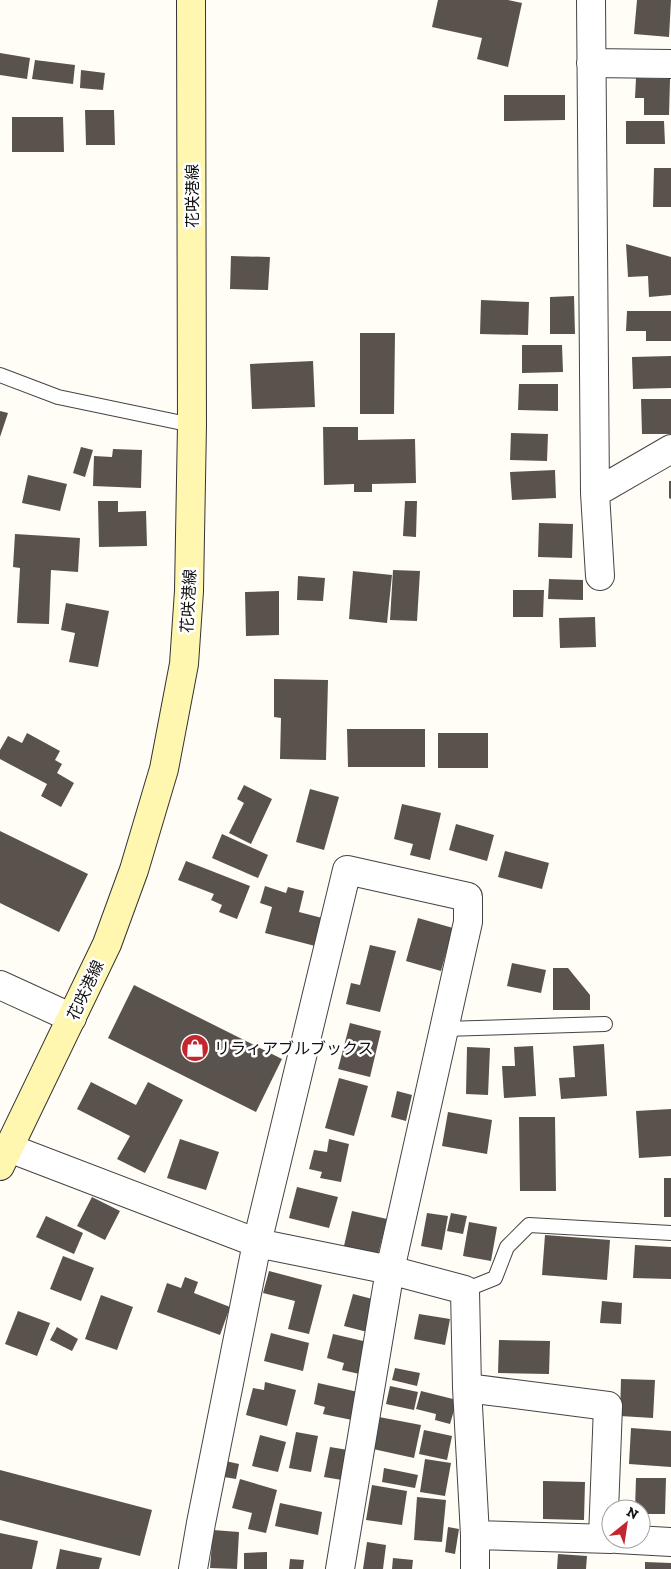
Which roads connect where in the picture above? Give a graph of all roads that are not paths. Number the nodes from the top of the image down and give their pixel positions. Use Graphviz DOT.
graph roads {
  1 [pos="191,0"];
  2 [pos="591,0"];
  3 [pos="591,63"];
  4 [pos="671,64"];
  5 [pos="0,374"];
  6 [pos="192,424"];
  7 [pos="671,449"];
  8 [pos="595,493"];
  9 [pos="600,576"];
  10 [pos="0,985"];
  11 [pos="72,1018"];
  12 [pos="605,1024"];
  13 [pos="444,1029"];
  14 [pos="4,1157"];
  15 [pos="671,1233"];
  16 [pos="257,1243"];
  17 [pos="390,1270"];
  18 [pos="466,1290"];
  19 [pos="467,1388"];
  20 [pos="609,1499"];
  21 [pos="475,1535"];
  22 [pos="601,1539"];
  23 [pos="651,1541"];
  24 [pos="671,1542"];
  25 [pos="193,1569"];
  26 [pos="340,1569"];
  27 [pos="475,1569"];
  1 -- 6 [label="main road, 花咲港線"];
  2 -- 3 [label="street"];
  3 -- 4 [label="street"];
  3 -- 8 [label="street"];
  5 -- 6 [label="lane"];
  6 -- 11 [label="main road, 花咲港線"];
  7 -- 8 [label="street"];
  8 -- 9 [label="street"];
  10 -- 11 [label="street"];
  11 -- 14 [label="main road, 花咲港線"];
  12 -- 13 [label="lane"];
  13 -- 16 [label="street"];
  13 -- 17 [label="street"];
  14 -- 16 [label="street"];
  15 -- 18 [label="lane"];
  16 -- 17 [label="street"];
  16 -- 25 [label="street"];
  17 -- 18 [label="street"];
  17 -- 26 [label="street"];
  18 -- 19 [label="street"];
  19 -- 20 [label="street"];
  19 -- 21 [label="street"];
  21 -- 22 [label="street"];
  21 -- 27 [label="street"];
  23 -- 24 [label="street"];
}
